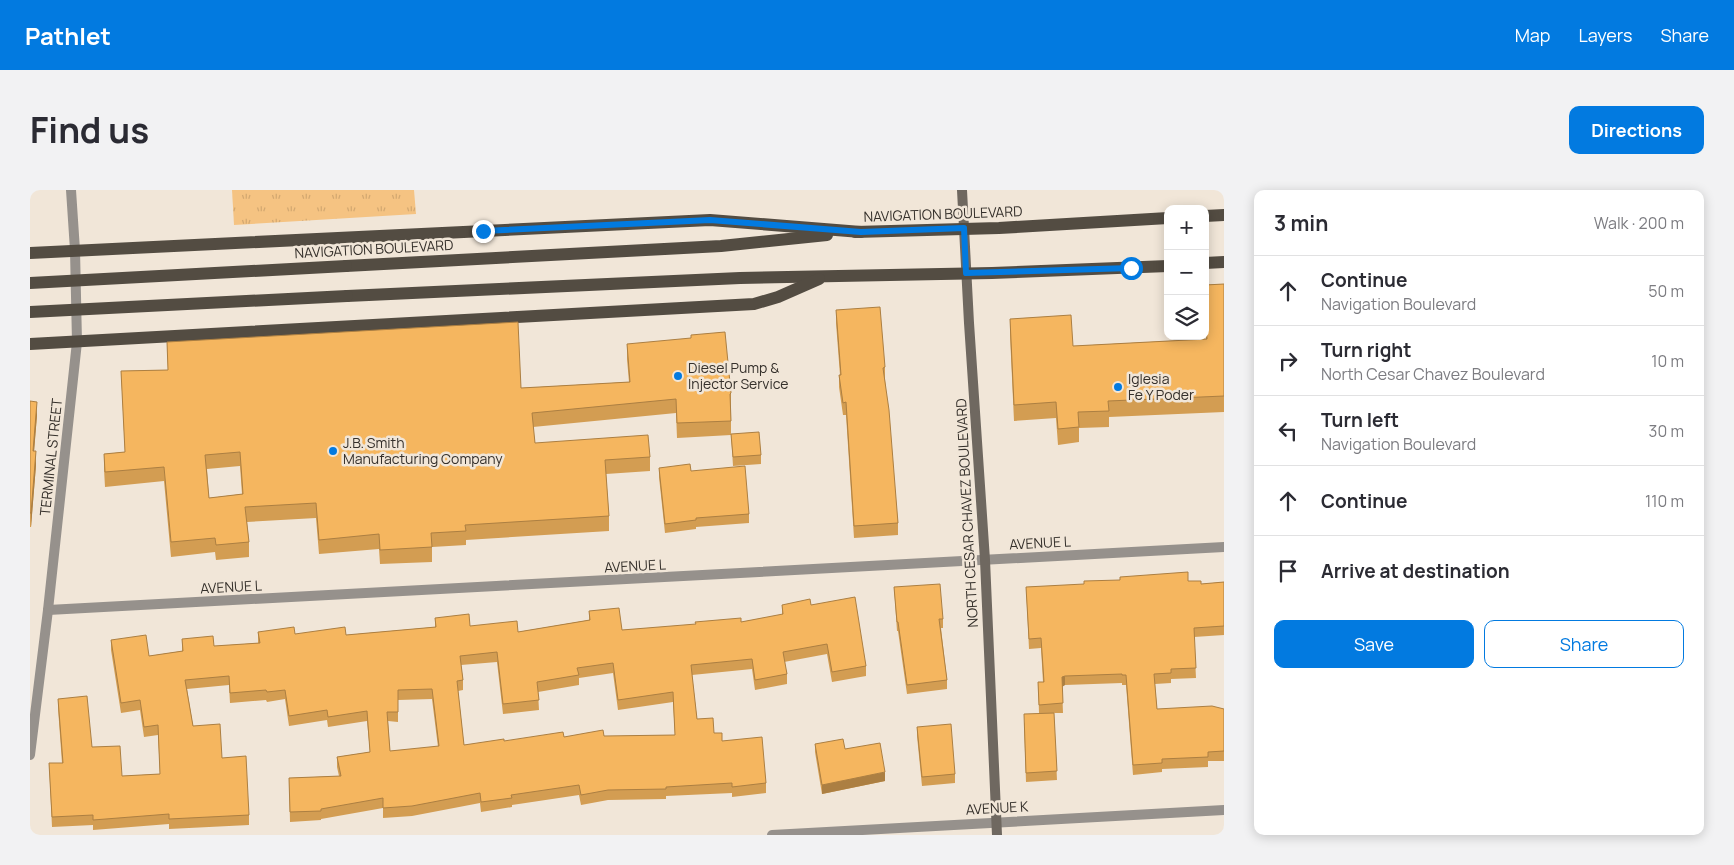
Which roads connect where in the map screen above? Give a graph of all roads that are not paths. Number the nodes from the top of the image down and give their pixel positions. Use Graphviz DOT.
graph roads {
  1 [pos="71,190"];
  2 [pos="962,190"];
  3 [pos="1224,215"];
  4 [pos="1209,216"];
  5 [pos="1164,218"];
  6 [pos="964,228"];
  7 [pos="861,232"];
  8 [pos="75,250"];
  9 [pos="30,253"];
  10 [pos="1224,262"];
  11 [pos="1209,263"];
  12 [pos="1164,266"];
  13 [pos="966,273"];
  14 [pos="824,276"];
  15 [pos="30,283"];
  16 [pos="30,312"];
  17 [pos="77,342"];
  18 [pos="30,344"];
  19 [pos="1224,547"];
  20 [pos="985,560"];
  21 [pos="48,610"];
  22 [pos="30,755"];
  23 [pos="1224,810"];
  24 [pos="996,822"];
  25 [pos="772,835"];
  26 [pos="997,835"];
  1 -- 8 [label="street, TERMINAL STREET"];
  2 -- 6 [label="street, NORTH CESAR CHAVEZ BOULEVARD"];
  3 -- 4 [label="main road"];
  5 -- 6 [label="main road, NAVIGATION BOULEVARD"];
  6 -- 7 [label="main road, NAVIGATION BOULEVARD"];
  6 -- 13 [label="street, NORTH CESAR CHAVEZ BOULEVARD"];
  7 -- 8 [label="main road"];
  7 -- 15 [label="main road, NAVIGATION BOULEVARD, bridge"];
  8 -- 9 [label="main road"];
  8 -- 17 [label="street, TERMINAL STREET"];
  10 -- 11 [label="main road"];
  12 -- 13 [label="main road"];
  13 -- 14 [label="main road"];
  13 -- 20 [label="street, NORTH CESAR CHAVEZ BOULEVARD"];
  14 -- 16 [label="main road, bridge"];
  14 -- 17 [label="main road"];
  17 -- 18 [label="main road"];
  17 -- 21 [label="street, TERMINAL STREET"];
  19 -- 20 [label="street, AVENUE L"];
  20 -- 21 [label="street, AVENUE L"];
  20 -- 24 [label="street, NORTH CESAR CHAVEZ BOULEVARD"];
  21 -- 22 [label="street, TERMINAL STREET"];
  23 -- 24 [label="street, AVENUE K"];
  24 -- 25 [label="street, AVENUE K"];
  24 -- 26 [label="street, NORTH CESAR CHAVEZ BOULEVARD"];
}
